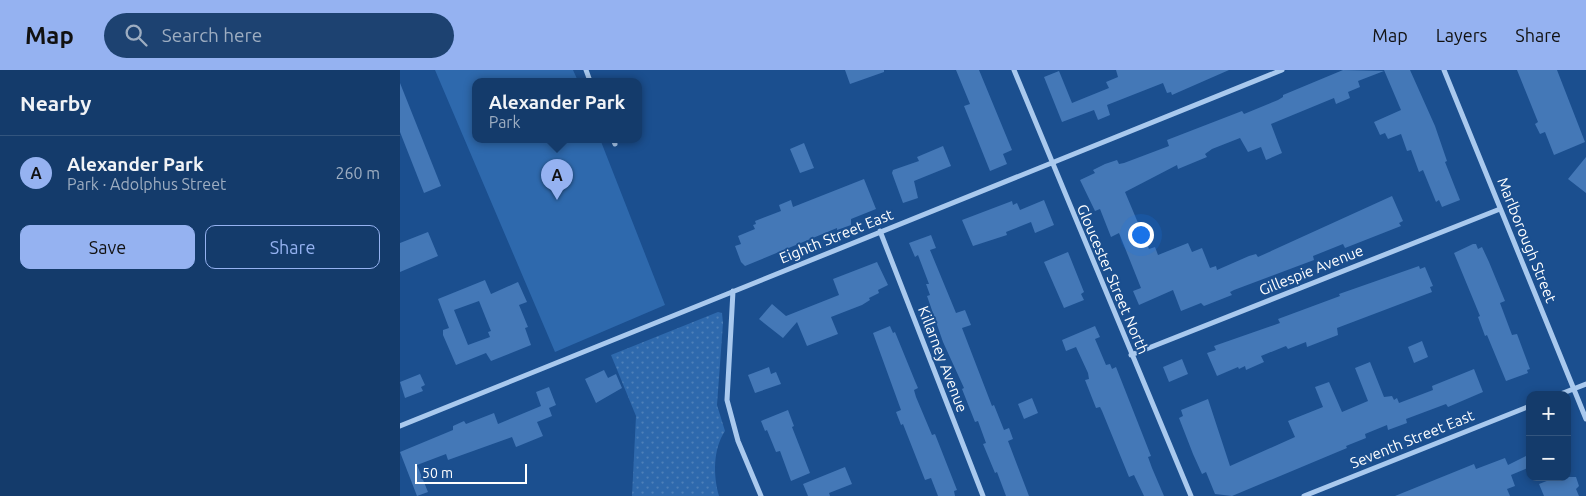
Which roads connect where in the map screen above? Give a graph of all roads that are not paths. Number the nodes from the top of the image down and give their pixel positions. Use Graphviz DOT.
graph roads {
  1 [pos="1014,70"];
  2 [pos="1282,70"];
  3 [pos="1444,70"];
  4 [pos="1051,163"];
  5 [pos="1500,209"];
  6 [pos="880,231"];
  7 [pos="733,291"];
  8 [pos="1131,355"];
  9 [pos="1586,384"];
  10 [pos="1574,388"];
  11 [pos="1567,391"];
  12 [pos="1526,408"];
  13 [pos="1586,419"];
  14 [pos="400,426"];
  15 [pos="761,496"];
  16 [pos="984,496"];
  17 [pos="1191,496"];
  18 [pos="1304,496"];
  1 -- 4 [label="street, Gloucester Street North"];
  2 -- 4 [label="street, Eighth Street East"];
  3 -- 5 [label="street, Marlborough Street"];
  4 -- 6 [label="street, Eighth Street East"];
  4 -- 8 [label="street, Gloucester Street North"];
  5 -- 8 [label="street, Gillespie Avenue"];
  5 -- 10 [label="street, Marlborough Street"];
  6 -- 7 [label="street, Eighth Street East"];
  6 -- 16 [label="street, Killarney Avenue"];
  7 -- 14 [label="street, Eighth Street East"];
  7 -- 15 [label="street"];
  8 -- 17 [label="street, Gloucester Street North"];
  9 -- 10 [label="street"];
  10 -- 11 [label="street"];
  10 -- 13 [label="street, Marlborough Street"];
  12 -- 18 [label="street, Seventh Street East"];
}
